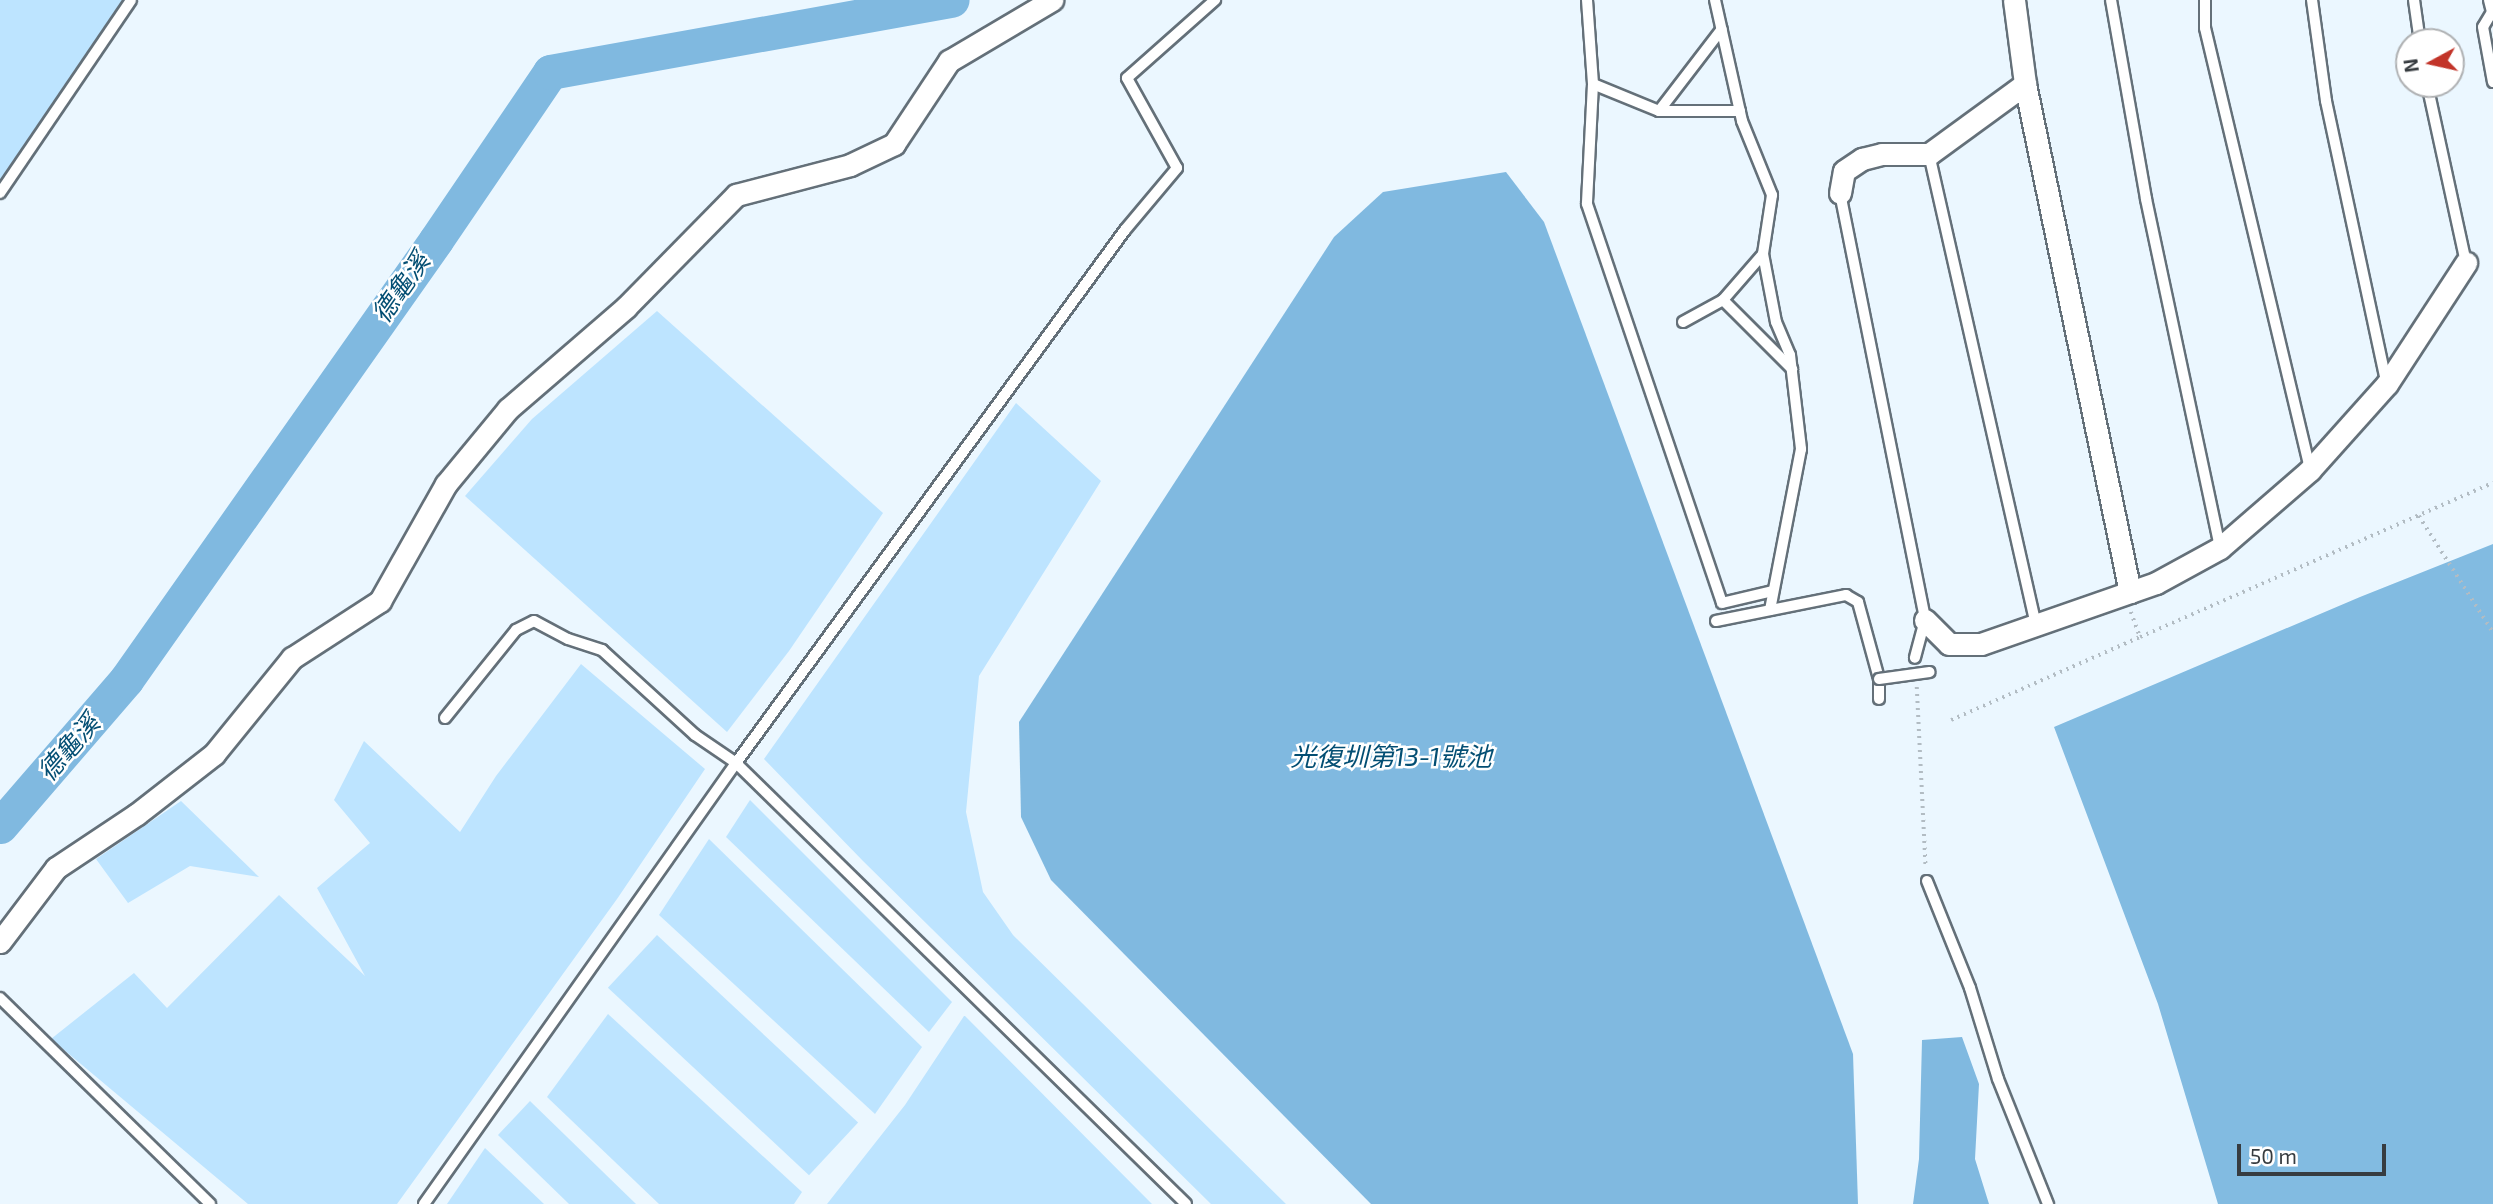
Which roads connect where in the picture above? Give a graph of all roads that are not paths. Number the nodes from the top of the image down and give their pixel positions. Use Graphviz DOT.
graph roads {
  1 [pos="131,0"];
  2 [pos="1052,0"];
  3 [pos="1215,0"];
  4 [pos="1587,0"];
  5 [pos="1715,0"];
  6 [pos="2014,0"];
  7 [pos="2111,0"];
  8 [pos="2205,0"];
  9 [pos="2312,0"];
  10 [pos="2414,0"];
  11 [pos="2489,0"];
  12 [pos="2418,28"];
  13 [pos="1722,29"];
  14 [pos="2493,82"];
  15 [pos="1593,84"];
  16 [pos="2025,84"];
  17 [pos="2430,98"];
  18 [pos="1660,111"];
  19 [pos="1740,111"];
  20 [pos="1929,154"];
  21 [pos="0,193"];
  22 [pos="1840,193"];
  23 [pos="1763,254"];
  24 [pos="2466,263"];
  25 [pos="1723,300"];
  26 [pos="1683,322"];
  27 [pos="1792,369"];
  28 [pos="2386,384"];
  29 [pos="2310,470"];
  30 [pos="2220,548"];
  31 [pos="1773,592"];
  32 [pos="2130,592"];
  33 [pos="1770,610"];
  34 [pos="1925,620"];
  35 [pos="1716,621"];
  36 [pos="2036,625"];
  37 [pos="1915,658"];
  38 [pos="1930,672"];
  39 [pos="1879,679"];
  40 [pos="1879,699"];
  41 [pos="445,718"];
  42 [pos="736,763"];
  43 [pos="1927,881"];
  44 [pos="0,942"];
  45 [pos="0,998"];
  46 [pos="210,1204"];
  47 [pos="424,1204"];
  48 [pos="1186,1204"];
  49 [pos="2048,1204"];
  1 -- 21 [label="lane"];
  2 -- 44 [label="street"];
  3 -- 42 [label="lane"];
  4 -- 15 [label="lane"];
  5 -- 13 [label="lane"];
  6 -- 16 [label="street"];
  7 -- 30 [label="lane"];
  8 -- 29 [label="lane"];
  9 -- 28 [label="lane"];
  10 -- 12 [label="lane"];
  11 -- 14 [label="lane"];
  13 -- 18 [label="lane"];
  13 -- 19 [label="lane"];
  15 -- 18 [label="lane"];
  15 -- 31 [label="lane"];
  16 -- 20 [label="street"];
  16 -- 32 [label="street"];
  17 -- 24 [label="lane"];
  18 -- 19 [label="lane"];
  19 -- 23 [label="lane"];
  20 -- 22 [label="street"];
  20 -- 36 [label="lane"];
  22 -- 34 [label="lane"];
  23 -- 25 [label="lane"];
  23 -- 27 [label="lane"];
  24 -- 28 [label="street"];
  25 -- 26 [label="lane"];
  25 -- 27 [label="lane"];
  27 -- 31 [label="lane"];
  28 -- 29 [label="street"];
  29 -- 30 [label="street"];
  30 -- 32 [label="street"];
  31 -- 33 [label="lane"];
  32 -- 36 [label="street"];
  33 -- 35 [label="lane"];
  33 -- 39 [label="lane"];
  34 -- 36 [label="street"];
  34 -- 37 [label="lane"];
  38 -- 39 [label="lane, bridge"];
  39 -- 40 [label="lane"];
  41 -- 42 [label="lane"];
  42 -- 47 [label="lane"];
  42 -- 48 [label="lane"];
  43 -- 49 [label="lane"];
  45 -- 46 [label="lane"];
}
